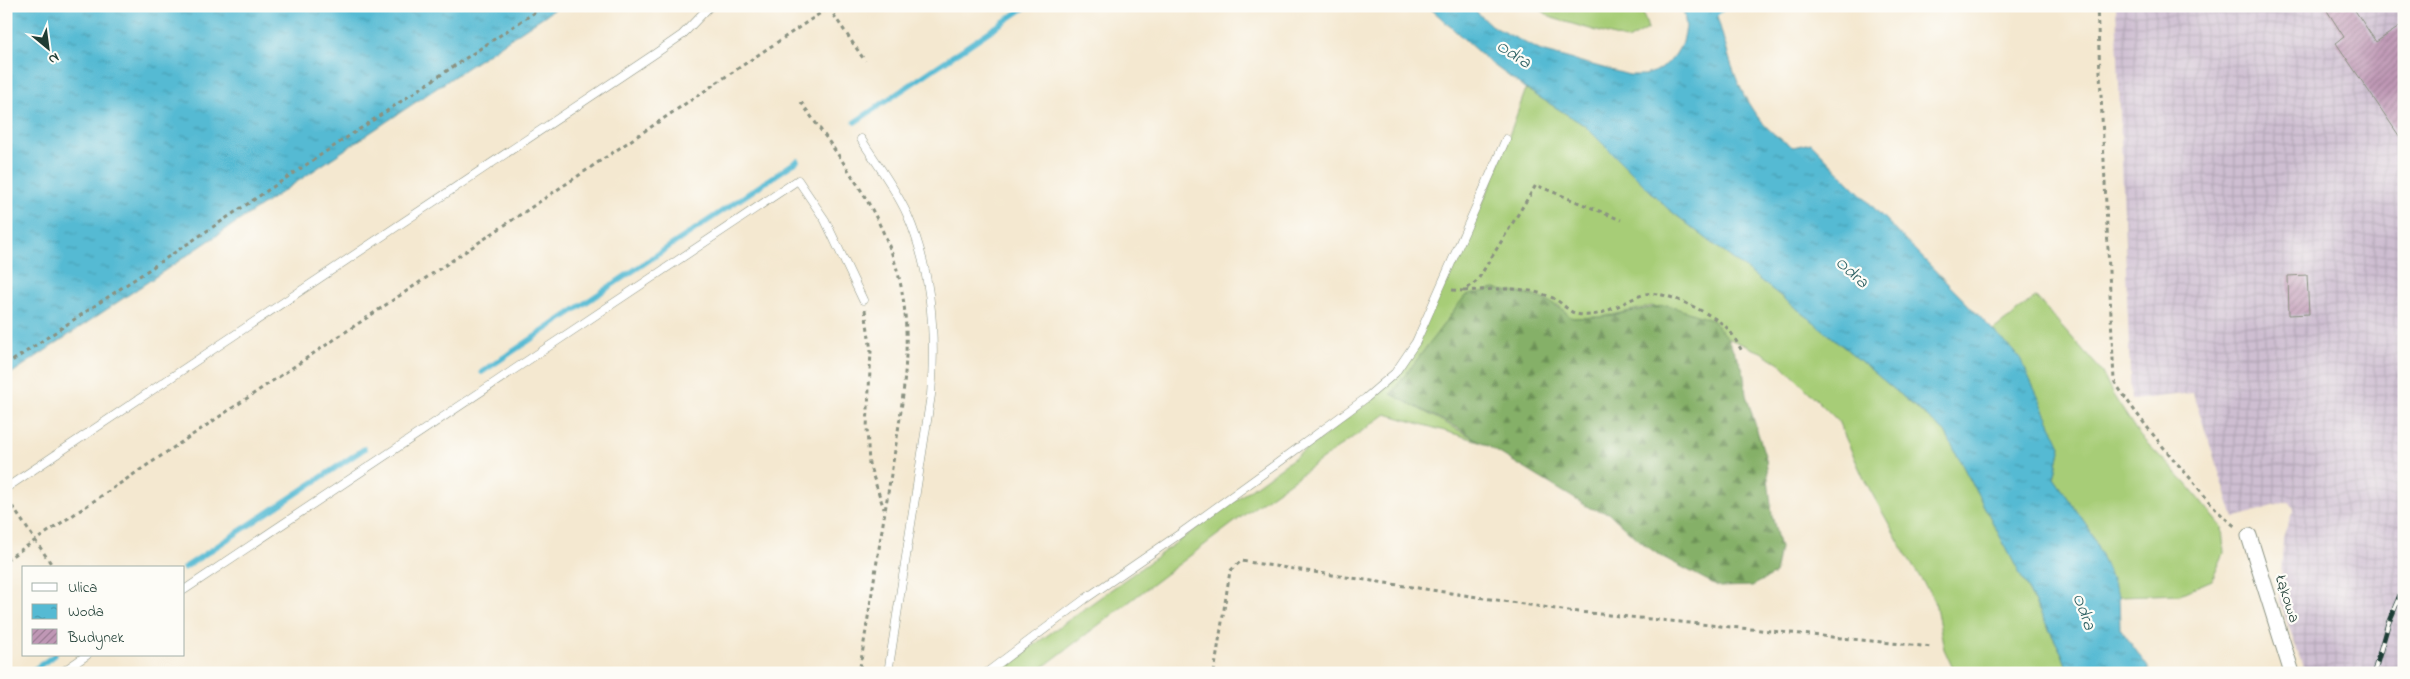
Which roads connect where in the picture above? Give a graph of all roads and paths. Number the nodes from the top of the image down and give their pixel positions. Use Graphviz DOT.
graph roads {
  1 [pos="544,6"];
  2 [pos="710,6"];
  3 [pos="2097,6"];
  4 [pos="830,7"];
  5 [pos="865,60"];
  6 [pos="801,102"];
  7 [pos="1506,139"];
  8 [pos="861,140"];
  9 [pos="1621,220"];
  10 [pos="1439,289"];
  11 [pos="1464,291"];
  12 [pos="862,300"];
  13 [pos="1742,351"];
  14 [pos="6,364"];
  15 [pos="6,488"];
  16 [pos="6,496"];
  17 [pos="885,510"];
  18 [pos="2249,536"];
  19 [pos="36,540"];
  20 [pos="6,560"];
  21 [pos="53,566"];
  22 [pos="185,589"];
  23 [pos="1932,647"];
  24 [pos="86,656"];
  25 [pos="61,673"];
  26 [pos="859,673"];
  27 [pos="888,673"];
  28 [pos="986,673"];
  29 [pos="1214,673"];
  30 [pos="2292,673"];
  1 -- 14 [label="path"];
  2 -- 15 [label="lane"];
  3 -- 18 [label="path"];
  4 -- 5 [label="path"];
  4 -- 19 [label="path"];
  6 -- 17 [label="path"];
  7 -- 10 [label="lane"];
  8 -- 27 [label="lane"];
  9 -- 11 [label="path"];
  10 -- 11 [label="path"];
  10 -- 28 [label="lane"];
  11 -- 13 [label="path"];
  12 -- 17 [label="path"];
  12 -- 22 [label="lane"];
  16 -- 19 [label="path"];
  17 -- 26 [label="path"];
  18 -- 30 [label="street, Łąkowa"];
  19 -- 20 [label="path"];
  19 -- 21 [label="path"];
  23 -- 29 [label="path"];
  24 -- 25 [label="lane"];
}
